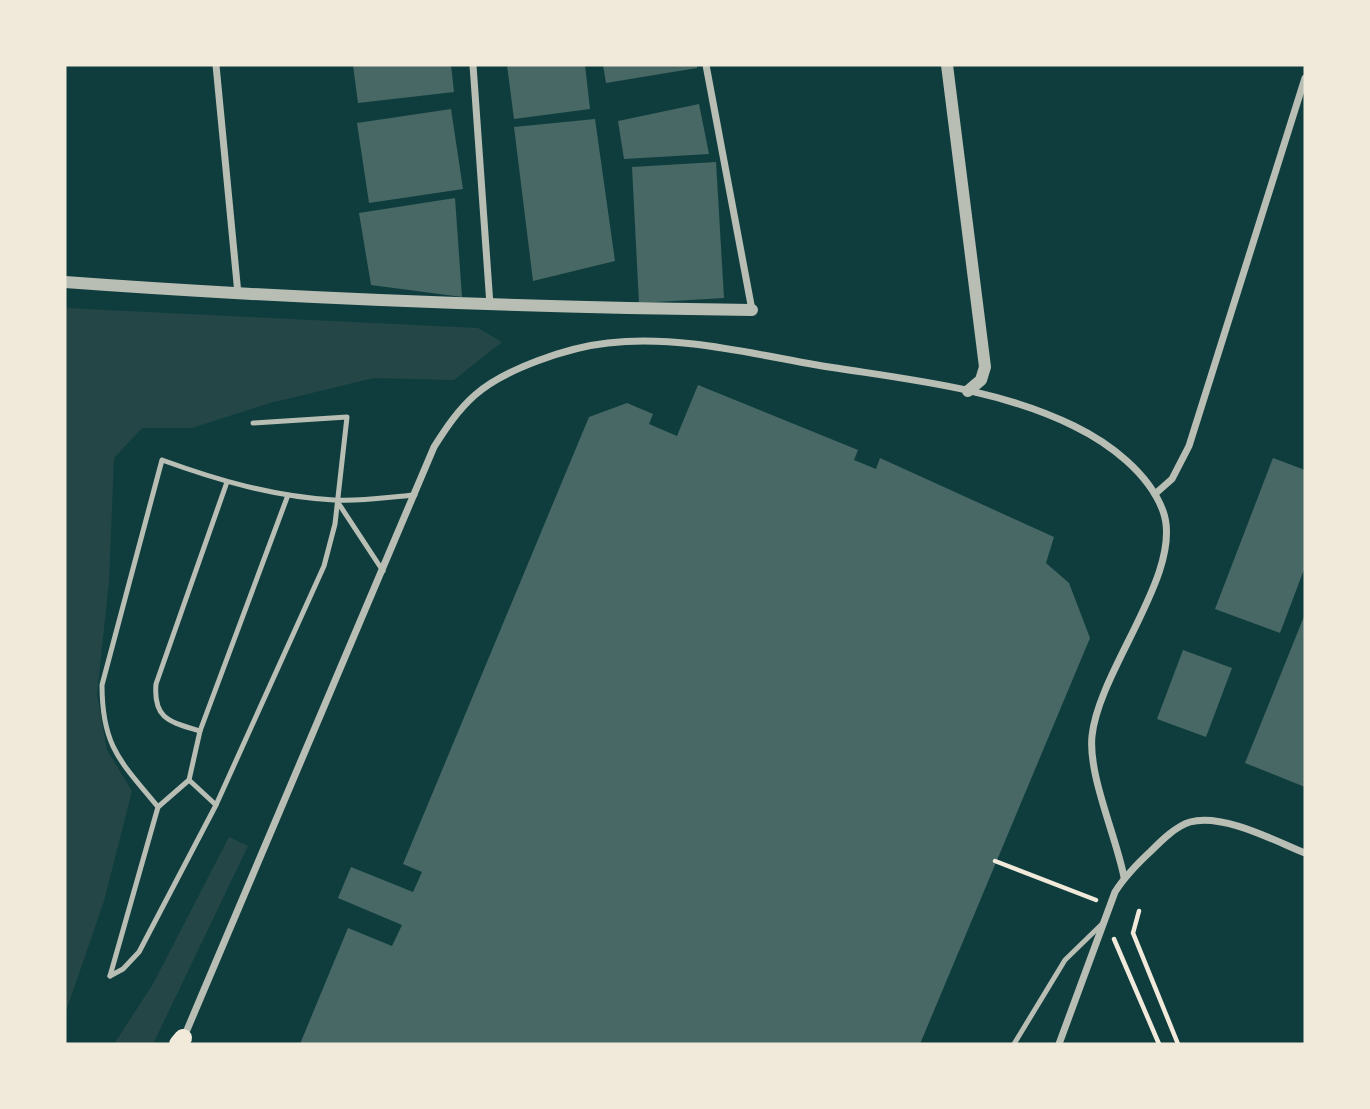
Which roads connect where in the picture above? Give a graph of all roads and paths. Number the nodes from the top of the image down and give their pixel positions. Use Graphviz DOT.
graph roads {
  1 [pos="216,65"];
  2 [pos="473,65"];
  3 [pos="706,65"];
  4 [pos="947,65"];
  5 [pos="1305,78"];
  6 [pos="65,282"];
  7 [pos="238,295"];
  8 [pos="490,306"];
  9 [pos="752,310"];
  10 [pos="968,391"];
  11 [pos="253,424"];
  12 [pos="227,482"];
  13 [pos="1155,494"];
  14 [pos="288,495"];
  15 [pos="415,495"];
  16 [pos="337,501"];
  17 [pos="383,571"];
  18 [pos="200,731"];
  19 [pos="189,780"];
  20 [pos="216,805"];
  21 [pos="158,807"];
  22 [pos="1305,853"];
  23 [pos="995,861"];
  24 [pos="1124,877"];
  25 [pos="1099,901"];
  26 [pos="1139,911"];
  27 [pos="1107,924"];
  28 [pos="181,1042"];
  29 [pos="1014,1044"];
  30 [pos="1059,1044"];
  31 [pos="1159,1044"];
  32 [pos="1178,1044"];
  1 -- 7 [label="street"];
  2 -- 8 [label="street"];
  3 -- 9 [label="street"];
  4 -- 10 [label="street"];
  5 -- 13 [label="street"];
  6 -- 7 [label="street"];
  7 -- 8 [label="street"];
  8 -- 9 [label="street"];
  10 -- 13 [label="street"];
  10 -- 15 [label="street"];
  11 -- 16 [label="lane"];
  12 -- 14 [label="lane"];
  12 -- 18 [label="lane"];
  12 -- 21 [label="lane"];
  13 -- 24 [label="street"];
  14 -- 16 [label="lane"];
  14 -- 18 [label="lane"];
  15 -- 16 [label="lane"];
  15 -- 17 [label="street"];
  16 -- 17 [label="lane"];
  16 -- 20 [label="lane"];
  17 -- 28 [label="street"];
  18 -- 19 [label="lane"];
  19 -- 20 [label="lane"];
  19 -- 21 [label="lane"];
  20 -- 21 [label="lane"];
  22 -- 24 [label="street"];
  23 -- 25 [label="path"];
  24 -- 27 [label="street"];
  26 -- 32 [label="path"];
  27 -- 29 [label="lane"];
  27 -- 30 [label="street"];
  27 -- 31 [label="path"];
}
